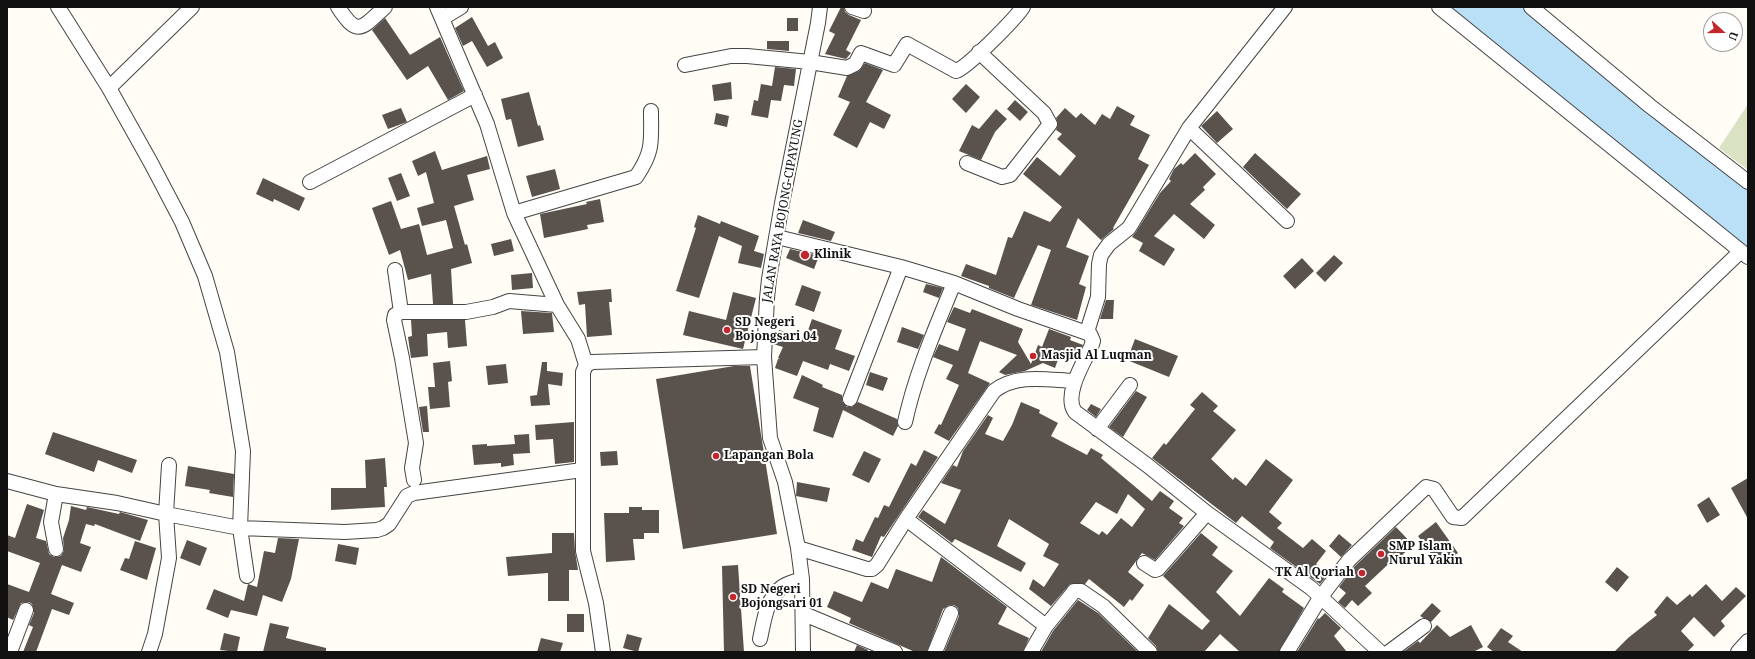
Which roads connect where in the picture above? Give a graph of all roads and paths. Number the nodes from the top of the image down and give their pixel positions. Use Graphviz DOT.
graph roads {
  1 [pos="58,7"];
  2 [pos="192,7"];
  3 [pos="338,7"];
  4 [pos="385,7"];
  5 [pos="461,7"];
  6 [pos="820,7"];
  7 [pos="1023,7"];
  8 [pos="1285,7"];
  9 [pos="1439,7"];
  10 [pos="1531,7"];
  11 [pos="440,12"];
  12 [pos="978,52"];
  13 [pos="810,62"];
  14 [pos="685,65"];
  15 [pos="109,88"];
  16 [pos="474,95"];
  17 [pos="651,111"];
  18 [pos="1189,128"];
  19 [pos="967,163"];
  20 [pos="310,182"];
  21 [pos="1748,182"];
  22 [pos="514,213"];
  23 [pos="1287,221"];
  24 [pos="777,237"];
  25 [pos="1744,254"];
  26 [pos="901,267"];
  27 [pos="395,270"];
  28 [pos="954,283"];
  29 [pos="557,305"];
  30 [pos="401,312"];
  31 [pos="1087,332"];
  32 [pos="764,358"];
  33 [pos="586,365"];
  34 [pos="1074,381"];
  35 [pos="1130,385"];
  36 [pos="850,399"];
  37 [pos="905,422"];
  38 [pos="1097,428"];
  39 [pos="169,465"];
  40 [pos="582,470"];
  41 [pos="414,480"];
  42 [pos="7,481"];
  43 [pos="56,494"];
  44 [pos="1207,513"];
  45 [pos="166,514"];
  46 [pos="906,518"];
  47 [pos="240,528"];
  48 [pos="798,548"];
  49 [pos="56,549"];
  50 [pos="1144,563"];
  51 [pos="247,576"];
  52 [pos="802,579"];
  53 [pos="1320,598"];
  54 [pos="26,610"];
  55 [pos="952,613"];
  56 [pos="804,614"];
  57 [pos="1046,626"];
  58 [pos="1424,626"];
  59 [pos="760,639"];
  60 [pos="1748,641"];
  61 [pos="10,652"];
  62 [pos="149,652"];
  63 [pos="603,652"];
  64 [pos="803,652"];
  65 [pos="895,652"];
  66 [pos="935,652"];
  67 [pos="1031,652"];
  68 [pos="1150,652"];
  69 [pos="1288,652"];
  70 [pos="1380,652"];
  71 [pos="1389,652"];
  72 [pos="1738,652"];
  1 -- 15 [label="street"];
  2 -- 15 [label="street"];
  3 -- 4 [label="street"];
  5 -- 11 [label="street"];
  6 -- 13 [label="street, JALAN RAYA BOJONG-CIPAYUNG"];
  7 -- 12 [label="street"];
  8 -- 18 [label="street"];
  9 -- 25 [label="street"];
  10 -- 21 [label="street"];
  11 -- 16 [label="street"];
  12 -- 13 [label="street"];
  12 -- 19 [label="street"];
  13 -- 14 [label="street"];
  13 -- 24 [label="street, JALAN RAYA BOJONG-CIPAYUNG"];
  15 -- 47 [label="street"];
  16 -- 20 [label="street"];
  16 -- 22 [label="street"];
  17 -- 22 [label="street"];
  18 -- 23 [label="street"];
  18 -- 31 [label="street"];
  22 -- 29 [label="street"];
  24 -- 26 [label="street"];
  24 -- 32 [label="street, JALAN RAYA BOJONG-CIPAYUNG"];
  25 -- 53 [label="street"];
  26 -- 28 [label="street"];
  26 -- 36 [label="street"];
  27 -- 30 [label="street"];
  28 -- 31 [label="street"];
  28 -- 37 [label="street"];
  29 -- 30 [label="street"];
  29 -- 33 [label="street"];
  30 -- 41 [label="street"];
  31 -- 34 [label="street"];
  32 -- 33 [label="street"];
  32 -- 48 [label="street, JALAN RAYA BOJONG-CIPAYUNG"];
  33 -- 40 [label="street"];
  34 -- 38 [label="street"];
  34 -- 46 [label="street"];
  35 -- 38 [label="street"];
  38 -- 44 [label="street"];
  39 -- 45 [label="street"];
  40 -- 47 [label="street"];
  40 -- 63 [label="street"];
  42 -- 43 [label="street"];
  43 -- 45 [label="street"];
  43 -- 49 [label="street"];
  44 -- 50 [label="street"];
  44 -- 53 [label="street"];
  45 -- 47 [label="street"];
  45 -- 62 [label="street"];
  46 -- 48 [label="street"];
  46 -- 57 [label="street"];
  47 -- 51 [label="street"];
  48 -- 52 [label="street, JALAN RAYA BOJONG-CIPAYUNG"];
  52 -- 56 [label="street, JALAN RAYA BOJONG-CIPAYUNG"];
  52 -- 59 [label="street"];
  53 -- 69 [label="street"];
  53 -- 70 [label="street"];
  54 -- 61 [label="street"];
  55 -- 66 [label="street"];
  56 -- 64 [label="street, JALAN RAYA BOJONG-CIPAYUNG"];
  56 -- 65 [label="street"];
  57 -- 67 [label="street"];
  57 -- 68 [label="street"];
  58 -- 71 [label="street"];
  60 -- 72 [label="street"];
}
